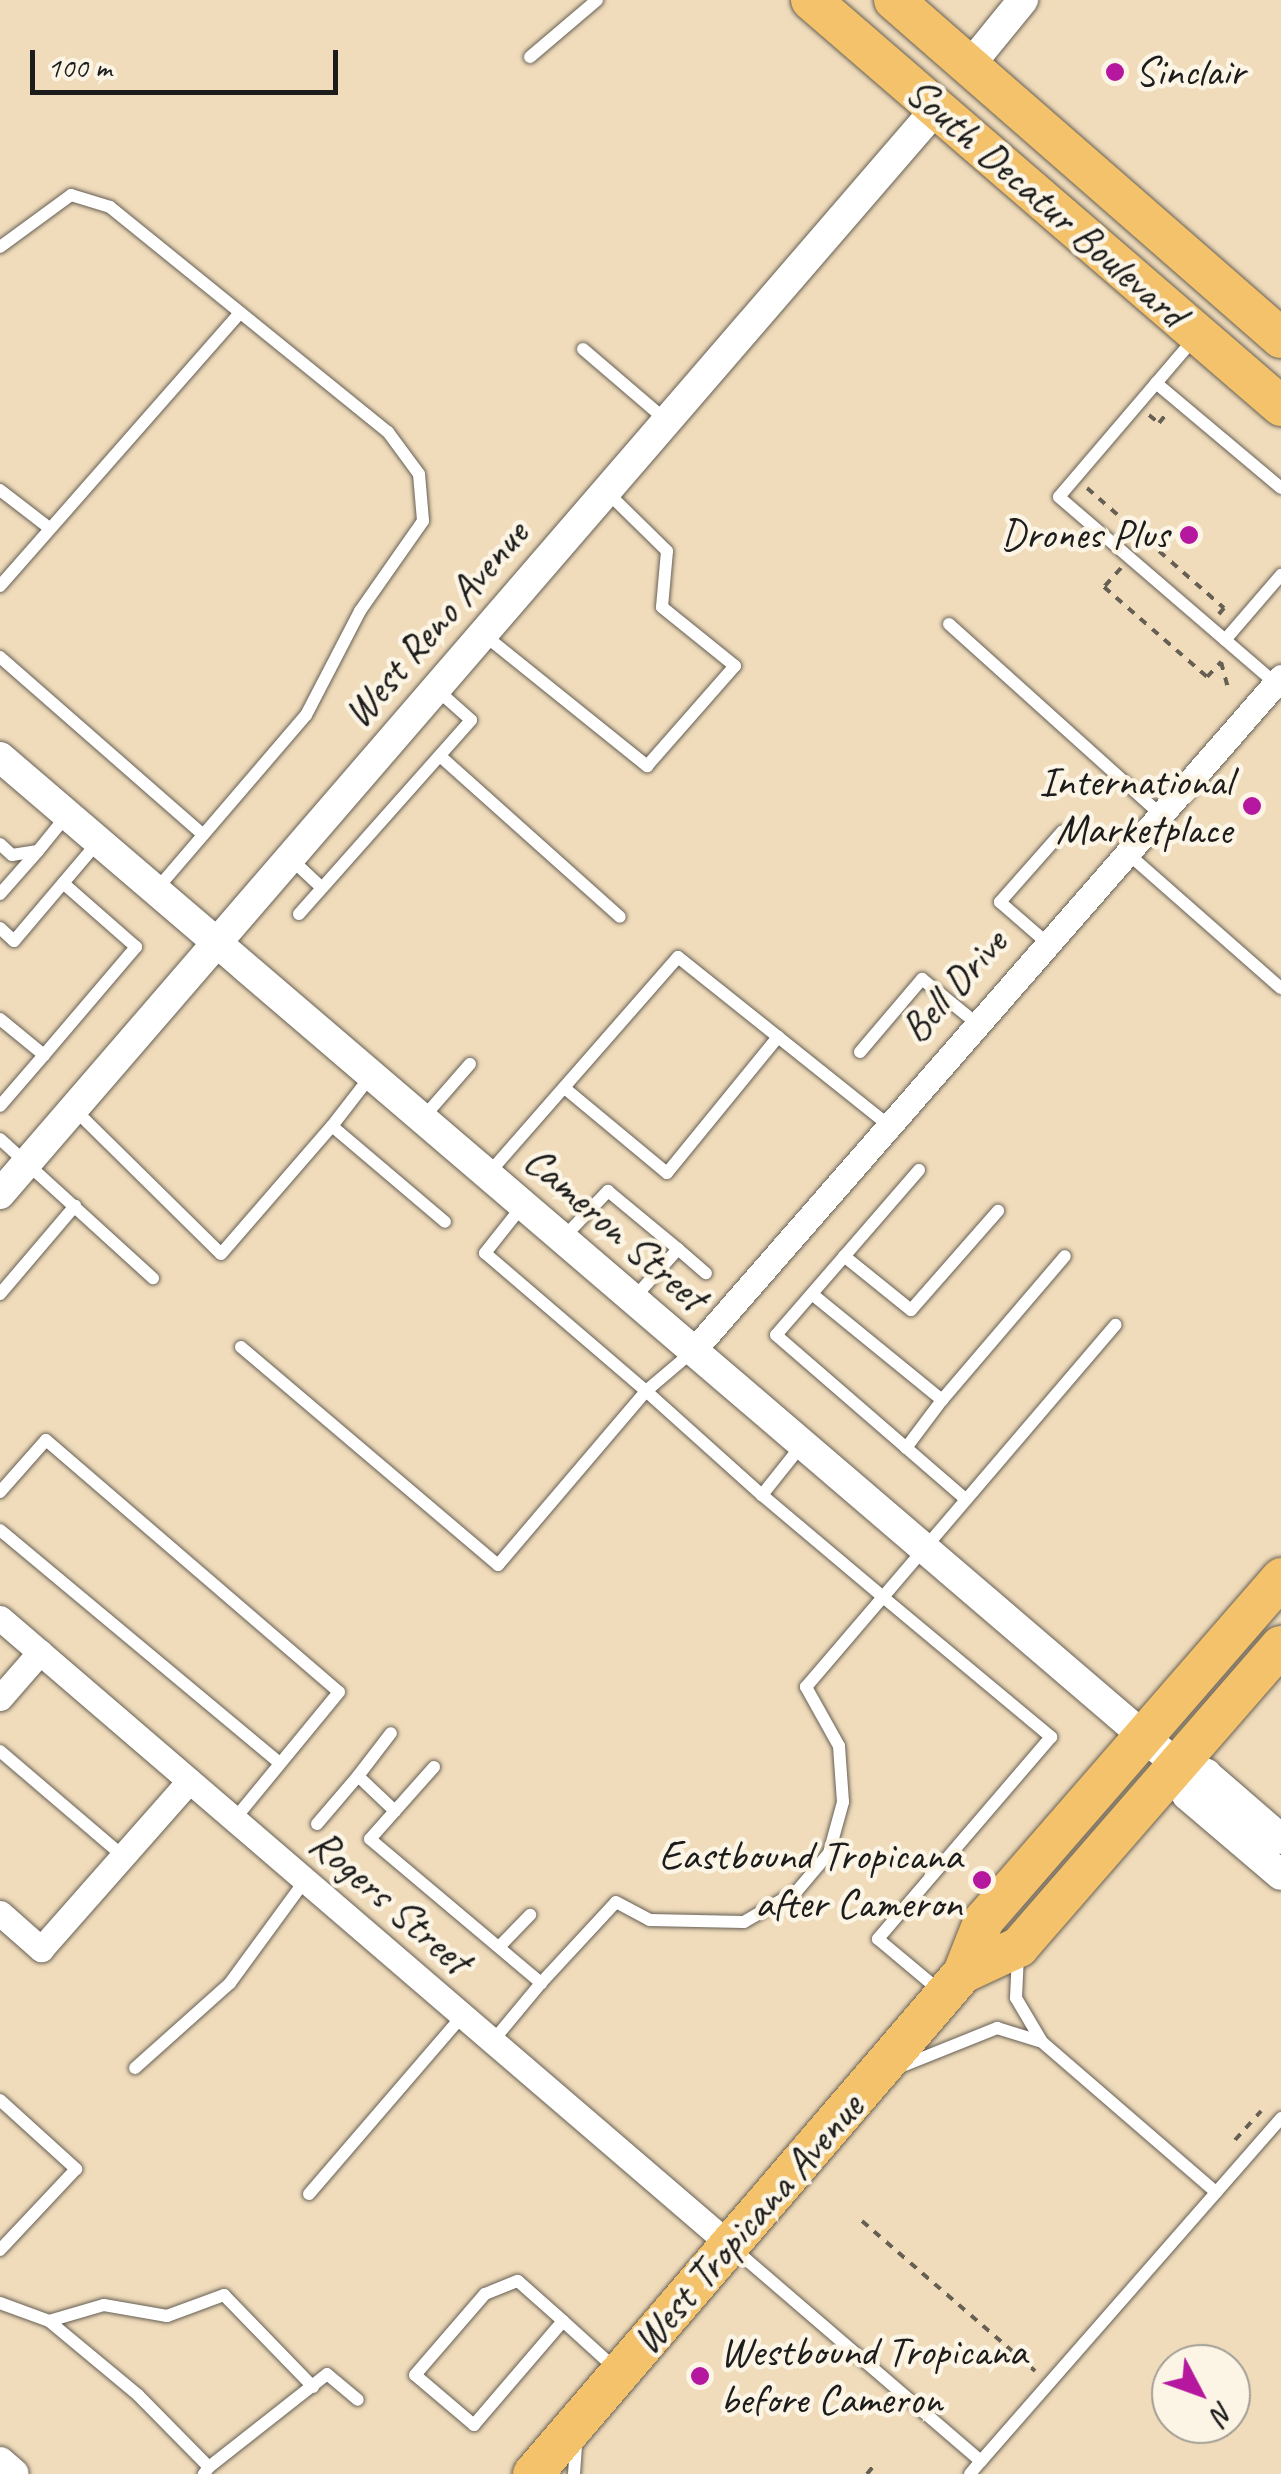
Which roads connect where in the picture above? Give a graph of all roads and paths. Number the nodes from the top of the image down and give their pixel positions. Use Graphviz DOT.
graph roads {
  1 [pos="597,0"];
  2 [pos="811,0"];
  3 [pos="853,0"];
  4 [pos="894,0"];
  5 [pos="1023,0"];
  6 [pos="530,57"];
  7 [pos="970,65"];
  8 [pos="936,109"];
  9 [pos="1083,164"];
  10 [pos="0,248"];
  11 [pos="240,313"];
  12 [pos="1198,334"];
  13 [pos="1281,338"];
  14 [pos="583,349"];
  15 [pos="1238,368"];
  16 [pos="1281,376"];
  17 [pos="1156,383"];
  18 [pos="1281,406"];
  19 [pos="666,421"];
  20 [pos="1158,423"];
  21 [pos="1136,428"];
  22 [pos="1098,472"];
  23 [pos="1281,488"];
  24 [pos="0,490"];
  25 [pos="606,491"];
  26 [pos="48,528"];
  27 [pos="1129,558"];
  28 [pos="1281,575"];
  29 [pos="0,586"];
  30 [pos="948,624"];
  31 [pos="1209,626"];
  32 [pos="483,634"];
  33 [pos="1225,640"];
  34 [pos="0,657"];
  35 [pos="1278,680"];
  36 [pos="1228,688"];
  37 [pos="436,689"];
  38 [pos="440,756"];
  39 [pos="0,757"];
  40 [pos="1160,814"];
  41 [pos="67,815"];
  42 [pos="1062,832"];
  43 [pos="203,835"];
  44 [pos="98,842"];
  45 [pos="0,844"];
  46 [pos="38,851"];
  47 [pos="1126,852"];
  48 [pos="290,859"];
  49 [pos="63,883"];
  50 [pos="322,888"];
  51 [pos="155,891"];
  52 [pos="0,894"];
  53 [pos="299,914"];
  54 [pos="620,917"];
  55 [pos="0,928"];
  56 [pos="1046,942"];
  57 [pos="217,944"];
  58 [pos="1281,988"];
  59 [pos="0,1018"];
  60 [pos="975,1022"];
  61 [pos="778,1038"];
  62 [pos="860,1052"];
  63 [pos="44,1055"];
  64 [pos="470,1064"];
  65 [pos="371,1075"];
  66 [pos="566,1090"];
  67 [pos="0,1106"];
  68 [pos="74,1109"];
  69 [pos="422,1119"];
  70 [pos="886,1123"];
  71 [pos="332,1126"];
  72 [pos="0,1139"];
  73 [pos="27,1163"];
  74 [pos="919,1170"];
  75 [pos="488,1175"];
  76 [pos="0,1194"];
  77 [pos="523,1205"];
  78 [pos="75,1206"];
  79 [pos="998,1211"];
  80 [pos="445,1222"];
  81 [pos="562,1239"];
  82 [pos="678,1249"];
  83 [pos="844,1256"];
  84 [pos="1065,1256"];
  85 [pos="706,1273"];
  86 [pos="153,1278"];
  87 [pos="0,1294"];
  88 [pos="812,1294"];
  89 [pos="633,1300"];
  90 [pos="1115,1325"];
  91 [pos="240,1347"];
  92 [pos="692,1352"];
  93 [pos="646,1391"];
  94 [pos="942,1400"];
  95 [pos="801,1446"];
  96 [pos="906,1448"];
  97 [pos="0,1492"];
  98 [pos="762,1494"];
  99 [pos="964,1498"];
  100 [pos="0,1530"];
  101 [pos="921,1546"];
  102 [pos="1281,1578"];
  103 [pos="884,1597"];
  104 [pos="0,1618"];
  105 [pos="1281,1646"];
  106 [pos="40,1652"];
  107 [pos="0,1698"];
  108 [pos="391,1732"];
  109 [pos="1143,1736"];
  110 [pos="0,1751"];
  111 [pos="280,1764"];
  112 [pos="1176,1764"];
  113 [pos="434,1767"];
  114 [pos="358,1776"];
  115 [pos="189,1781"];
  116 [pos="395,1811"];
  117 [pos="234,1820"];
  118 [pos="316,1824"];
  119 [pos="1281,1839"];
  120 [pos="123,1856"];
  121 [pos="1281,1874"];
  122 [pos="304,1882"];
  123 [pos="0,1913"];
  124 [pos="530,1915"];
  125 [pos="499,1947"];
  126 [pos="1019,1947"];
  127 [pos="541,1983"];
  128 [pos="954,1984"];
  129 [pos="462,2016"];
  130 [pos="492,2042"];
  131 [pos="1042,2042"];
  132 [pos="135,2068"];
  133 [pos="874,2077"];
  134 [pos="0,2100"];
  135 [pos="1261,2112"];
  136 [pos="1281,2118"];
  137 [pos="1235,2140"];
  138 [pos="1216,2192"];
  139 [pos="309,2194"];
  140 [pos="862,2221"];
  141 [pos="730,2246"];
  142 [pos="0,2250"];
  143 [pos="0,2303"];
  144 [pos="49,2320"];
  145 [pos="563,2321"];
  146 [pos="1034,2371"];
  147 [pos="620,2373"];
  148 [pos="313,2388"];
  149 [pos="358,2400"];
  150 [pos="577,2423"];
  151 [pos="981,2461"];
  152 [pos="0,2462"];
  153 [pos="876,2463"];
  154 [pos="206,2470"];
  155 [pos="14,2474"];
  156 [pos="533,2474"];
  157 [pos="574,2474"];
  158 [pos="867,2474"];
  159 [pos="970,2474"];
  1 -- 6 [label="lane"];
  2 -- 8 [label="main road, South Decatur Boulevard"];
  3 -- 7 [label="main road"];
  4 -- 7 [label="main road, South Decatur Boulevard"];
  5 -- 7 [label="street"];
  7 -- 9 [label="main road, South Decatur Boulevard"];
  8 -- 9 [label="main road"];
  8 -- 12 [label="main road, South Decatur Boulevard"];
  8 -- 19 [label="street, West Reno Avenue"];
  9 -- 13 [label="main road, South Decatur Boulevard"];
  10 -- 11 [label="lane"];
  11 -- 26 [label="lane"];
  11 -- 43 [label="lane"];
  12 -- 15 [label="main road, South Decatur Boulevard"];
  12 -- 17 [label="lane"];
  14 -- 19 [label="lane"];
  15 -- 16 [label="main road"];
  15 -- 18 [label="main road, South Decatur Boulevard"];
  17 -- 23 [label="lane"];
  17 -- 27 [label="lane"];
  19 -- 25 [label="street, West Reno Avenue"];
  20 -- 21 [label="path"];
  22 -- 31 [label="path"];
  24 -- 26 [label="lane"];
  25 -- 32 [label="street, West Reno Avenue"];
  25 -- 32 [label="lane"];
  26 -- 29 [label="lane"];
  27 -- 31 [label="lane"];
  27 -- 36 [label="path"];
  28 -- 33 [label="lane"];
  30 -- 40 [label="lane"];
  31 -- 33 [label="lane"];
  32 -- 37 [label="street, West Reno Avenue"];
  33 -- 35 [label="lane"];
  34 -- 43 [label="lane"];
  35 -- 40 [label="street, Bell Drive"];
  37 -- 38 [label="lane"];
  37 -- 48 [label="street, West Reno Avenue"];
  38 -- 50 [label="lane"];
  38 -- 54 [label="lane"];
  39 -- 41 [label="street, Cameron Street"];
  40 -- 47 [label="street, Bell Drive"];
  41 -- 44 [label="street, Cameron Street"];
  41 -- 46 [label="lane"];
  42 -- 56 [label="lane"];
  43 -- 51 [label="lane"];
  44 -- 49 [label="lane"];
  44 -- 51 [label="street, Cameron Street"];
  45 -- 46 [label="lane"];
  46 -- 52 [label="lane"];
  47 -- 56 [label="street, Bell Drive"];
  47 -- 58 [label="lane"];
  48 -- 50 [label="lane"];
  48 -- 57 [label="street, West Reno Avenue"];
  49 -- 55 [label="lane"];
  49 -- 63 [label="lane"];
  50 -- 53 [label="lane"];
  51 -- 57 [label="street, Cameron Street"];
  56 -- 60 [label="street, Bell Drive"];
  57 -- 65 [label="street, Cameron Street"];
  57 -- 68 [label="street, West Reno Avenue"];
  59 -- 63 [label="lane"];
  60 -- 62 [label="lane"];
  60 -- 70 [label="street, Bell Drive"];
  61 -- 66 [label="lane"];
  61 -- 66 [label="lane"];
  61 -- 70 [label="lane"];
  63 -- 67 [label="lane"];
  64 -- 69 [label="lane"];
  65 -- 69 [label="street, Cameron Street"];
  65 -- 71 [label="lane"];
  66 -- 75 [label="lane"];
  68 -- 71 [label="lane"];
  68 -- 73 [label="street, West Reno Avenue"];
  69 -- 75 [label="street, Cameron Street"];
  70 -- 92 [label="street, Bell Drive"];
  71 -- 80 [label="lane"];
  72 -- 73 [label="lane"];
  73 -- 76 [label="street, West Reno Avenue"];
  73 -- 78 [label="lane"];
  74 -- 83 [label="lane"];
  75 -- 77 [label="street, Cameron Street"];
  77 -- 81 [label="street, Cameron Street"];
  77 -- 93 [label="lane"];
  78 -- 86 [label="lane"];
  78 -- 87 [label="lane"];
  79 -- 83 [label="lane"];
  81 -- 82 [label="lane"];
  81 -- 89 [label="street, Cameron Street"];
  82 -- 85 [label="lane"];
  82 -- 89 [label="lane"];
  83 -- 88 [label="lane"];
  84 -- 94 [label="lane"];
  88 -- 94 [label="lane"];
  88 -- 96 [label="lane"];
  89 -- 92 [label="street, Cameron Street"];
  90 -- 99 [label="lane"];
  91 -- 93 [label="lane"];
  92 -- 93 [label="lane"];
  92 -- 95 [label="street, Cameron Street"];
  93 -- 98 [label="lane"];
  94 -- 96 [label="lane"];
  95 -- 98 [label="lane"];
  95 -- 101 [label="street, Cameron Street"];
  96 -- 99 [label="lane"];
  97 -- 111 [label="lane"];
  98 -- 103 [label="lane"];
  99 -- 101 [label="lane"];
  100 -- 111 [label="lane"];
  101 -- 103 [label="lane"];
  101 -- 109 [label="street, Cameron Street"];
  102 -- 109 [label="main road, West Tropicana Avenue"];
  103 -- 127 [label="lane"];
  103 -- 128 [label="lane"];
  104 -- 106 [label="street, Rogers Street"];
  105 -- 112 [label="main road, West Tropicana Avenue"];
  106 -- 107 [label="street"];
  106 -- 115 [label="street, Rogers Street"];
  108 -- 114 [label="lane"];
  109 -- 112 [label="street, Cameron Street"];
  109 -- 128 [label="main road, West Tropicana Avenue"];
  110 -- 120 [label="lane"];
  111 -- 117 [label="lane"];
  112 -- 119 [label="street, Cameron Street"];
  112 -- 121 [label="street, Cameron Street"];
  112 -- 126 [label="main road, West Tropicana Avenue"];
  113 -- 116 [label="lane"];
  114 -- 116 [label="lane"];
  114 -- 118 [label="lane"];
  115 -- 117 [label="street, Rogers Street"];
  115 -- 120 [label="street"];
  116 -- 125 [label="lane"];
  117 -- 122 [label="street, Rogers Street"];
  120 -- 123 [label="street"];
  122 -- 129 [label="street, Rogers Street"];
  122 -- 132 [label="lane"];
  124 -- 125 [label="lane"];
  125 -- 127 [label="lane"];
  126 -- 128 [label="main road, West Tropicana Avenue"];
  126 -- 131 [label="lane"];
  127 -- 130 [label="lane"];
  128 -- 133 [label="main road, West Tropicana Avenue"];
  129 -- 130 [label="street, Rogers Street"];
  129 -- 139 [label="lane"];
  130 -- 141 [label="street, Rogers Street"];
  131 -- 133 [label="lane"];
  131 -- 138 [label="lane"];
  133 -- 141 [label="main road, West Tropicana Avenue"];
  134 -- 142 [label="lane"];
  135 -- 137 [label="path"];
  136 -- 138 [label="lane"];
  138 -- 151 [label="lane"];
  140 -- 146 [label="path"];
  141 -- 147 [label="main road, West Tropicana Avenue"];
  141 -- 151 [label="lane"];
  143 -- 144 [label="lane"];
  144 -- 148 [label="lane"];
  144 -- 154 [label="lane"];
  145 -- 145 [label="lane"];
  145 -- 147 [label="lane"];
  147 -- 150 [label="main road, West Tropicana Avenue"];
  148 -- 149 [label="lane"];
  148 -- 154 [label="lane"];
  150 -- 156 [label="main road, West Tropicana Avenue"];
  150 -- 157 [label="lane"];
  151 -- 159 [label="lane"];
  152 -- 155 [label="street"];
  153 -- 158 [label="path"];
}
